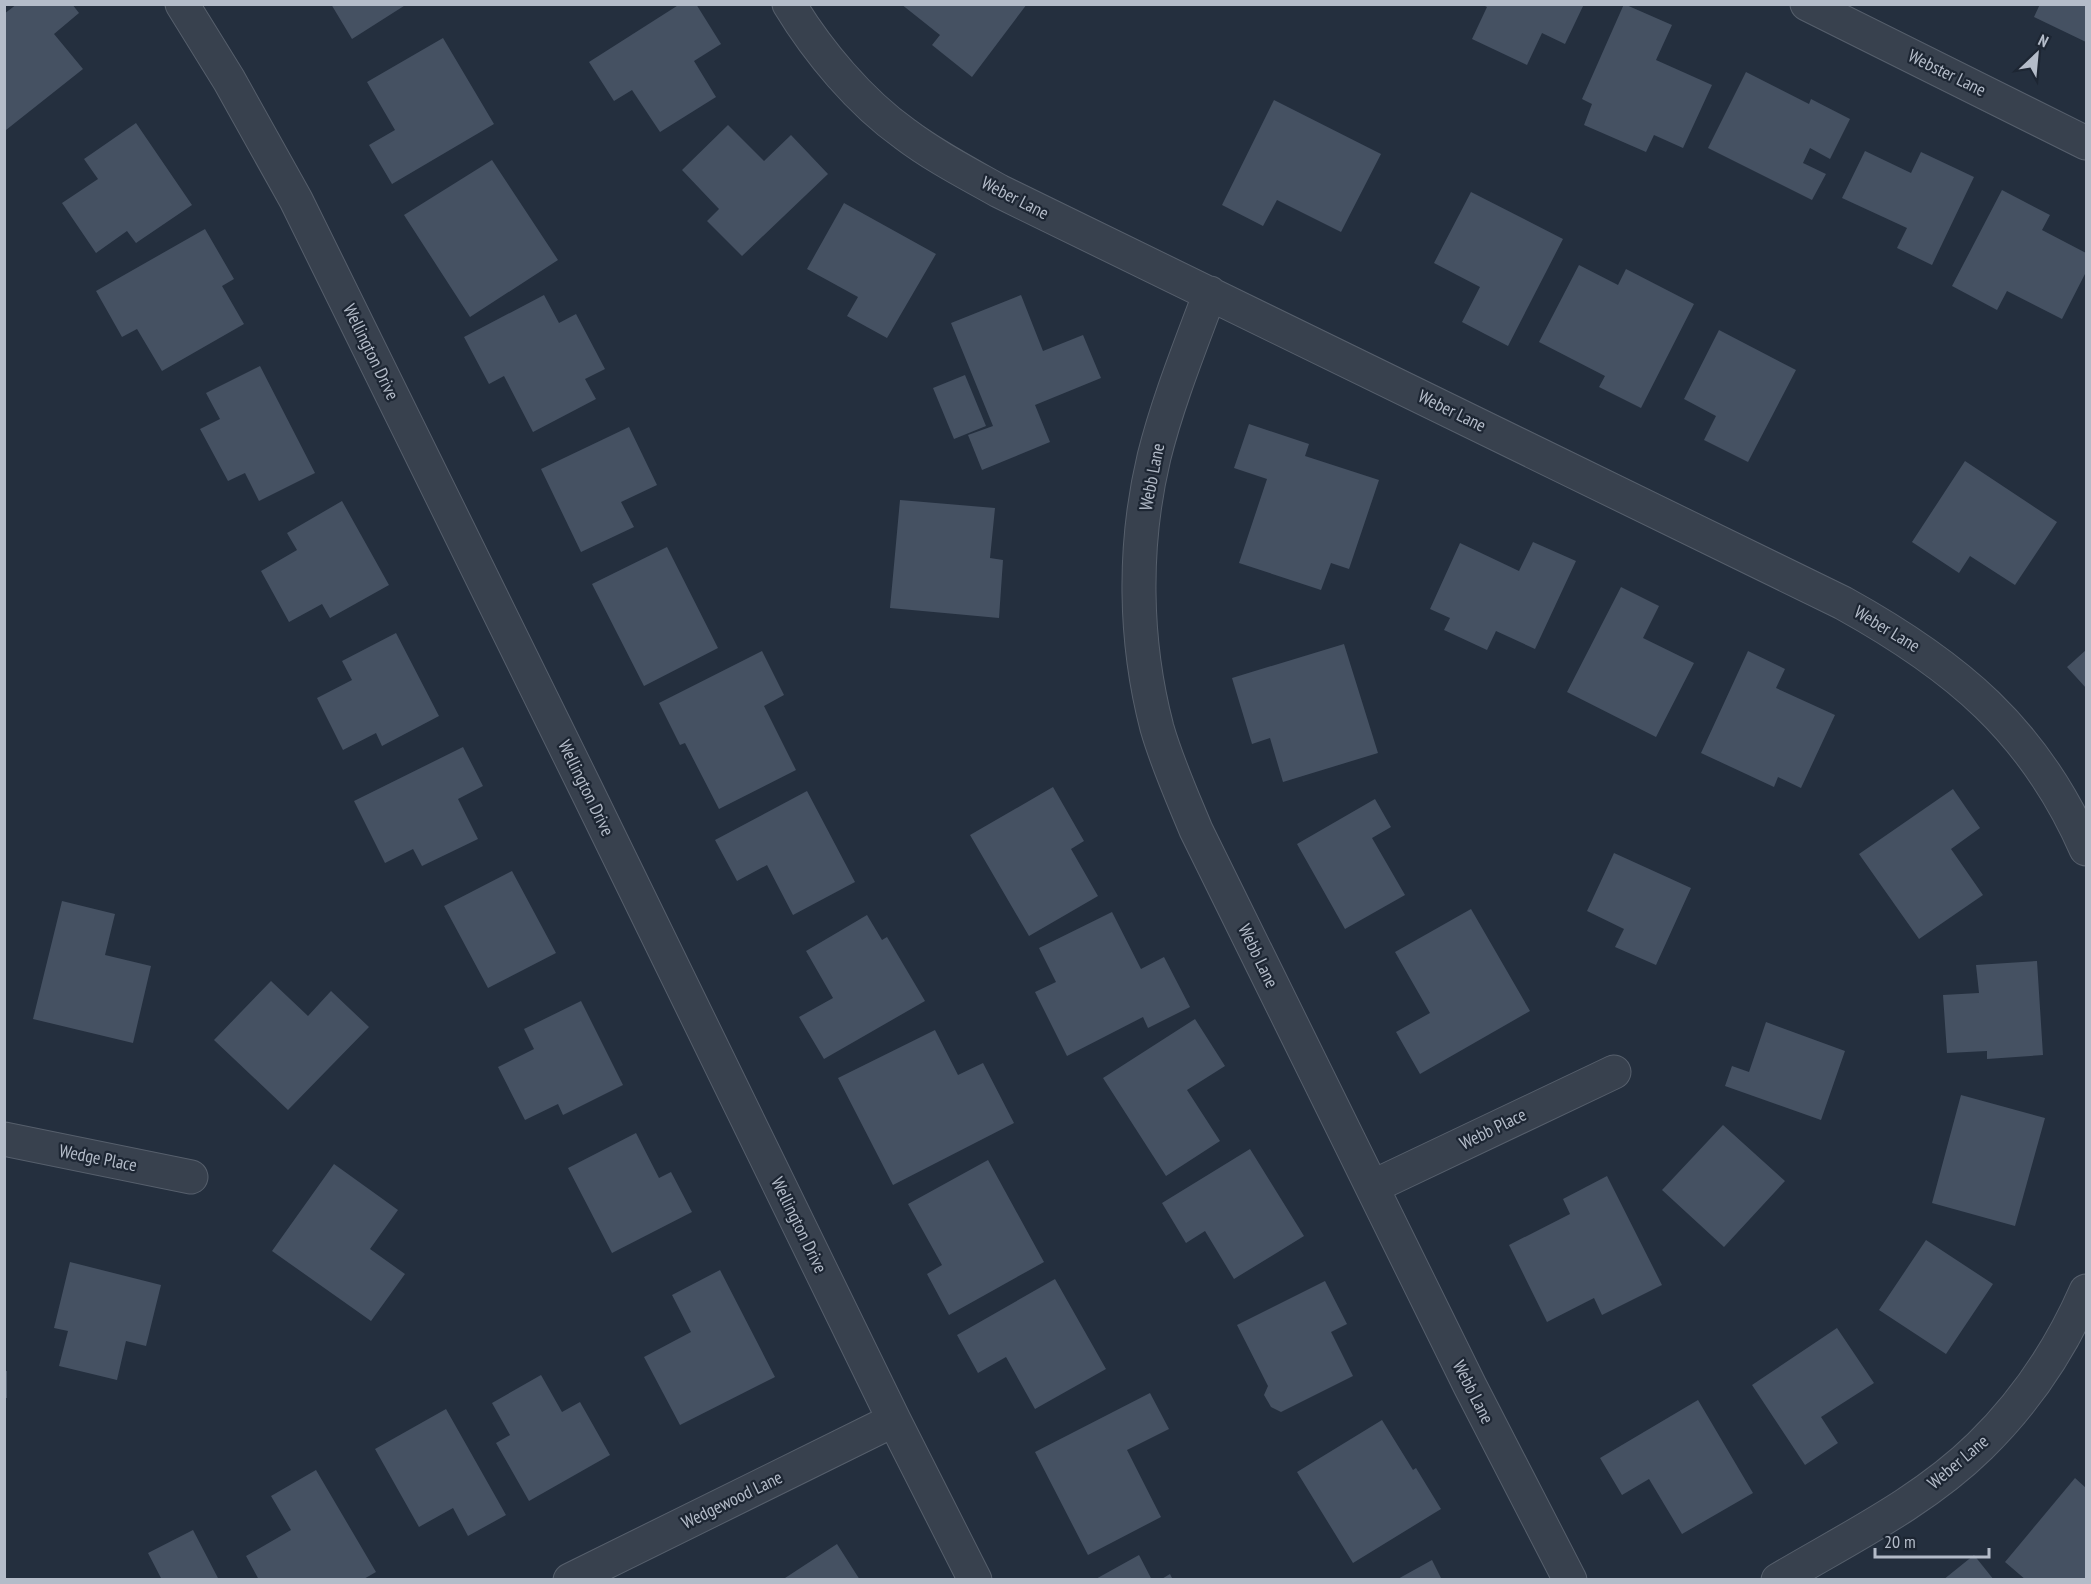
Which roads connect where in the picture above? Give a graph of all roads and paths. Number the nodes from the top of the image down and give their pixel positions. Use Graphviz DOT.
graph roads {
  1 [pos="182,4"];
  2 [pos="789,4"];
  3 [pos="1807,4"];
  4 [pos="2086,143"];
  5 [pos="1210,293"];
  6 [pos="2086,849"];
  7 [pos="1614,1072"];
  8 [pos="4,1139"];
  9 [pos="190,1177"];
  10 [pos="1372,1187"];
  11 [pos="2086,1292"];
  12 [pos="894,1420"];
  13 [pos="570,1580"];
  14 [pos="975,1580"];
  15 [pos="1570,1580"];
  16 [pos="1778,1580"];
  1 -- 12 [label="street, Wellington Drive"];
  2 -- 5 [label="street, Weber Lane"];
  3 -- 4 [label="street, Webster Lane"];
  5 -- 6 [label="street, Weber Lane"];
  5 -- 10 [label="street, Webb Lane"];
  7 -- 10 [label="street, Webb Place"];
  8 -- 9 [label="street, Wedge Place"];
  10 -- 15 [label="street, Webb Lane"];
  11 -- 16 [label="street, Weber Lane"];
  12 -- 13 [label="street, Wedgewood Lane"];
  12 -- 14 [label="street, Wellington Drive"];
}
